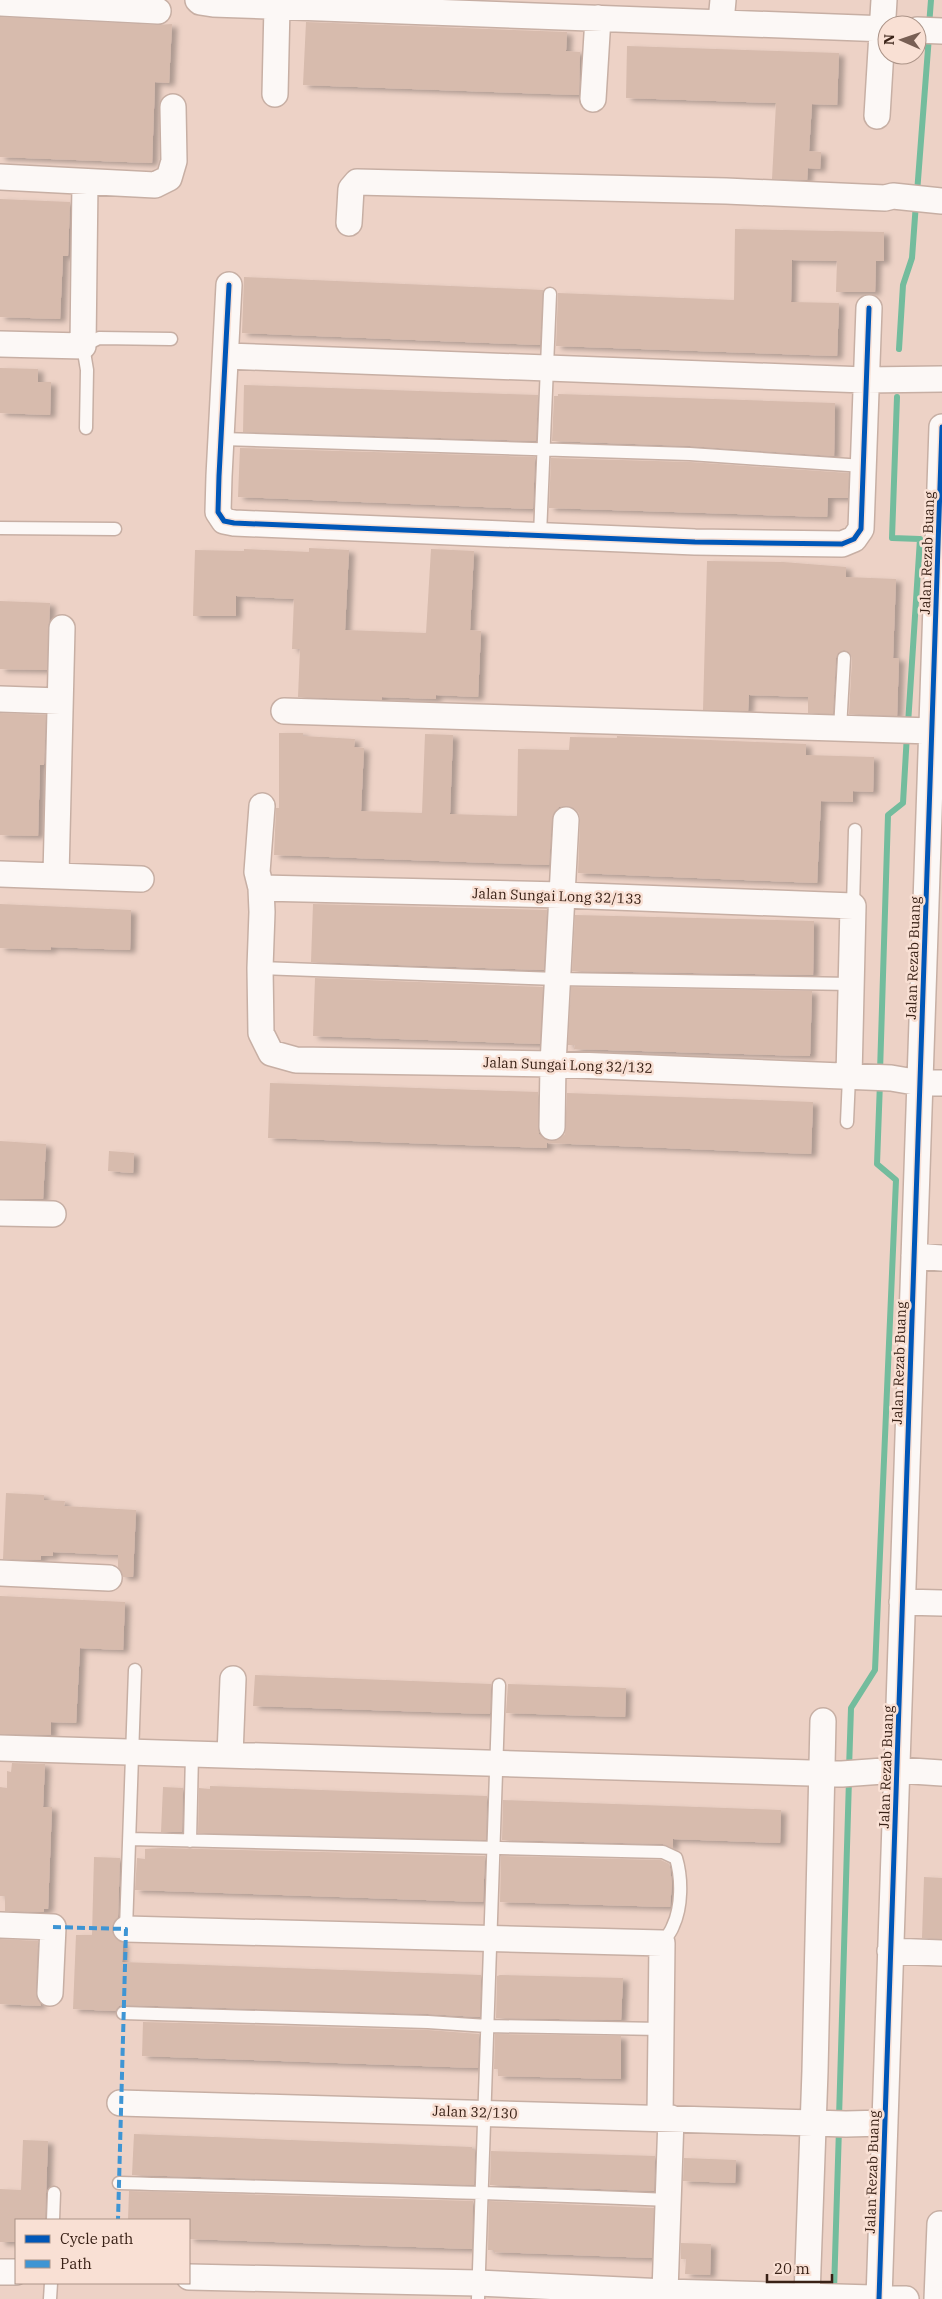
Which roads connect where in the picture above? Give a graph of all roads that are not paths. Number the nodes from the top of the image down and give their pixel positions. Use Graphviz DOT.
graph roads {
  1 [pos="198,0"];
  2 [pos="884,0"];
  3 [pos="0,3"];
  4 [pos="338,4"];
  5 [pos="277,6"];
  6 [pos="464,7"];
  7 [pos="158,11"];
  8 [pos="722,11"];
  9 [pos="885,15"];
  10 [pos="598,18"];
  11 [pos="877,28"];
  12 [pos="882,65"];
  13 [pos="275,94"];
  14 [pos="593,99"];
  15 [pos="173,106"];
  16 [pos="877,116"];
  17 [pos="0,177"];
  18 [pos="85,182"];
  19 [pos="926,199"];
  20 [pos="348,223"];
  21 [pos="230,285"];
  22 [pos="550,294"];
  23 [pos="869,308"];
  24 [pos="171,339"];
  25 [pos="0,344"];
  26 [pos="83,346"];
  27 [pos="226,356"];
  28 [pos="548,368"];
  29 [pos="942,379"];
  30 [pos="866,380"];
  31 [pos="942,427"];
  32 [pos="86,428"];
  33 [pos="222,438"];
  34 [pos="544,450"];
  35 [pos="863,466"];
  36 [pos="0,528"];
  37 [pos="115,529"];
  38 [pos="540,535"];
  39 [pos="940,562"];
  40 [pos="62,628"];
  41 [pos="844,658"];
  42 [pos="0,699"];
  43 [pos="60,701"];
  44 [pos="284,711"];
  45 [pos="840,729"];
  46 [pos="908,731"];
  47 [pos="262,806"];
  48 [pos="566,820"];
  49 [pos="855,830"];
  50 [pos="0,874"];
  51 [pos="56,876"];
  52 [pos="141,879"];
  53 [pos="261,888"];
  54 [pos="562,895"];
  55 [pos="853,906"];
  56 [pos="260,968"];
  57 [pos="557,980"];
  58 [pos="852,984"];
  59 [pos="553,1064"];
  60 [pos="858,1077"];
  61 [pos="931,1083"];
  62 [pos="847,1122"];
  63 [pos="552,1127"];
  64 [pos="0,1213"];
  65 [pos="53,1214"];
  66 [pos="914,1256"];
  67 [pos="942,1258"];
  68 [pos="0,1573"];
  69 [pos="109,1578"];
  70 [pos="902,1602"];
  71 [pos="942,1603"];
  72 [pos="136,1670"];
  73 [pos="233,1679"];
  74 [pos="499,1685"];
  75 [pos="823,1722"];
  76 [pos="0,1748"];
  77 [pos="133,1752"];
  78 [pos="192,1754"];
  79 [pos="230,1755"];
  80 [pos="496,1763"];
  81 [pos="897,1770"];
  82 [pos="843,1773"];
  83 [pos="942,1773"];
  84 [pos="130,1839"];
  85 [pos="190,1840"];
  86 [pos="494,1848"];
  87 [pos="0,1925"];
  88 [pos="126,1929"];
  89 [pos="490,1939"];
  90 [pos="662,1943"];
  91 [pos="890,1951"];
  92 [pos="942,1953"];
  93 [pos="50,1993"];
  94 [pos="123,2013"];
  95 [pos="487,2026"];
  96 [pos="661,2029"];
  97 [pos="120,2103"];
  98 [pos="484,2113"];
  99 [pos="666,2118"];
  100 [pos="830,2123"];
  101 [pos="885,2123"];
  102 [pos="119,2183"];
  103 [pos="482,2191"];
  104 [pos="54,2193"];
  105 [pos="668,2200"];
  106 [pos="53,2219"];
  107 [pos="940,2224"];
  108 [pos="0,2272"];
  109 [pos="15,2272"];
  110 [pos="190,2278"];
  111 [pos="51,2284"];
  112 [pos="213,2289"];
  113 [pos="478,2291"];
  114 [pos="665,2292"];
  115 [pos="821,2297"];
  116 [pos="879,2298"];
  117 [pos="50,2299"];
  118 [pos="906,2299"];
  119 [pos="937,2299"];
  1 -- 5 [label="street"];
  2 -- 9 [label="street"];
  3 -- 7 [label="street"];
  4 -- 5 [label="street"];
  4 -- 6 [label="street"];
  5 -- 13 [label="street"];
  6 -- 10 [label="street"];
  8 -- 10 [label="street"];
  8 -- 11 [label="street"];
  10 -- 14 [label="street"];
  12 -- 16 [label="street"];
  15 -- 18 [label="street"];
  17 -- 18 [label="street"];
  18 -- 26 [label="street"];
  19 -- 20 [label="street"];
  21 -- 27 [label="street"];
  22 -- 28 [label="lane"];
  23 -- 30 [label="street"];
  24 -- 26 [label="lane"];
  25 -- 26 [label="street"];
  26 -- 32 [label="lane"];
  27 -- 28 [label="street"];
  27 -- 33 [label="street"];
  28 -- 30 [label="street"];
  28 -- 34 [label="lane"];
  29 -- 30 [label="street"];
  30 -- 35 [label="street"];
  31 -- 39 [label="street, Jalan Rezab Buang"];
  33 -- 34 [label="lane"];
  33 -- 38 [label="street"];
  34 -- 35 [label="lane"];
  34 -- 38 [label="lane"];
  35 -- 38 [label="street"];
  36 -- 37 [label="lane"];
  39 -- 46 [label="street, Jalan Rezab Buang"];
  40 -- 43 [label="street"];
  41 -- 45 [label="lane"];
  42 -- 43 [label="street"];
  43 -- 51 [label="street"];
  44 -- 45 [label="street"];
  45 -- 46 [label="street"];
  46 -- 61 [label="street, Jalan Rezab Buang"];
  47 -- 53 [label="street"];
  48 -- 54 [label="street"];
  49 -- 55 [label="lane"];
  50 -- 51 [label="street"];
  51 -- 52 [label="street"];
  53 -- 54 [label="street, Jalan Sungai Long 32/133"];
  53 -- 56 [label="street"];
  54 -- 55 [label="street, Jalan Sungai Long 32/133"];
  54 -- 57 [label="street"];
  55 -- 58 [label="street"];
  56 -- 57 [label="lane"];
  56 -- 59 [label="street, Jalan Sungai Long 32/132"];
  57 -- 58 [label="lane"];
  57 -- 59 [label="street"];
  58 -- 60 [label="street"];
  59 -- 60 [label="street, Jalan Sungai Long 32/132"];
  59 -- 63 [label="street"];
  60 -- 61 [label="street, Jalan Sungai Long 32/132"];
  60 -- 62 [label="lane"];
  61 -- 66 [label="street, Jalan Rezab Buang"];
  64 -- 65 [label="street"];
  66 -- 67 [label="street"];
  66 -- 70 [label="street, Jalan Rezab Buang"];
  68 -- 69 [label="street"];
  70 -- 71 [label="street"];
  70 -- 81 [label="street, Jalan Rezab Buang"];
  72 -- 77 [label="lane"];
  73 -- 79 [label="street"];
  74 -- 80 [label="lane"];
  75 -- 82 [label="street"];
  76 -- 77 [label="street"];
  77 -- 78 [label="street"];
  77 -- 84 [label="lane"];
  78 -- 79 [label="street"];
  78 -- 85 [label="lane"];
  79 -- 80 [label="street"];
  80 -- 82 [label="street"];
  80 -- 86 [label="lane"];
  81 -- 82 [label="street"];
  81 -- 83 [label="street"];
  81 -- 91 [label="street, Jalan Rezab Buang"];
  82 -- 100 [label="street"];
  84 -- 85 [label="lane"];
  84 -- 88 [label="lane"];
  85 -- 86 [label="lane"];
  86 -- 89 [label="lane"];
  86 -- 90 [label="lane"];
  87 -- 93 [label="street"];
  88 -- 89 [label="street"];
  89 -- 90 [label="street"];
  89 -- 95 [label="lane"];
  90 -- 96 [label="street"];
  91 -- 92 [label="street"];
  91 -- 101 [label="street, Jalan Rezab Buang"];
  94 -- 95 [label="lane"];
  95 -- 96 [label="lane"];
  95 -- 98 [label="lane"];
  96 -- 99 [label="street"];
  97 -- 98 [label="street, Jalan 32/130"];
  98 -- 99 [label="street, Jalan 32/130"];
  98 -- 103 [label="lane"];
  99 -- 100 [label="street, Jalan 32/130"];
  99 -- 105 [label="street"];
  100 -- 101 [label="street, Jalan 32/130"];
  100 -- 115 [label="street"];
  101 -- 116 [label="street, Jalan Rezab Buang"];
  102 -- 103 [label="lane"];
  103 -- 105 [label="lane"];
  103 -- 113 [label="lane"];
  104 -- 106 [label="lane"];
  105 -- 114 [label="street"];
  107 -- 119 [label="street"];
  108 -- 109 [label="street"];
  110 -- 112 [label="street"];
  111 -- 117 [label="lane"];
  112 -- 113 [label="street"];
  113 -- 114 [label="street"];
  114 -- 115 [label="street"];
  115 -- 116 [label="street"];
  116 -- 118 [label="street"];
}
